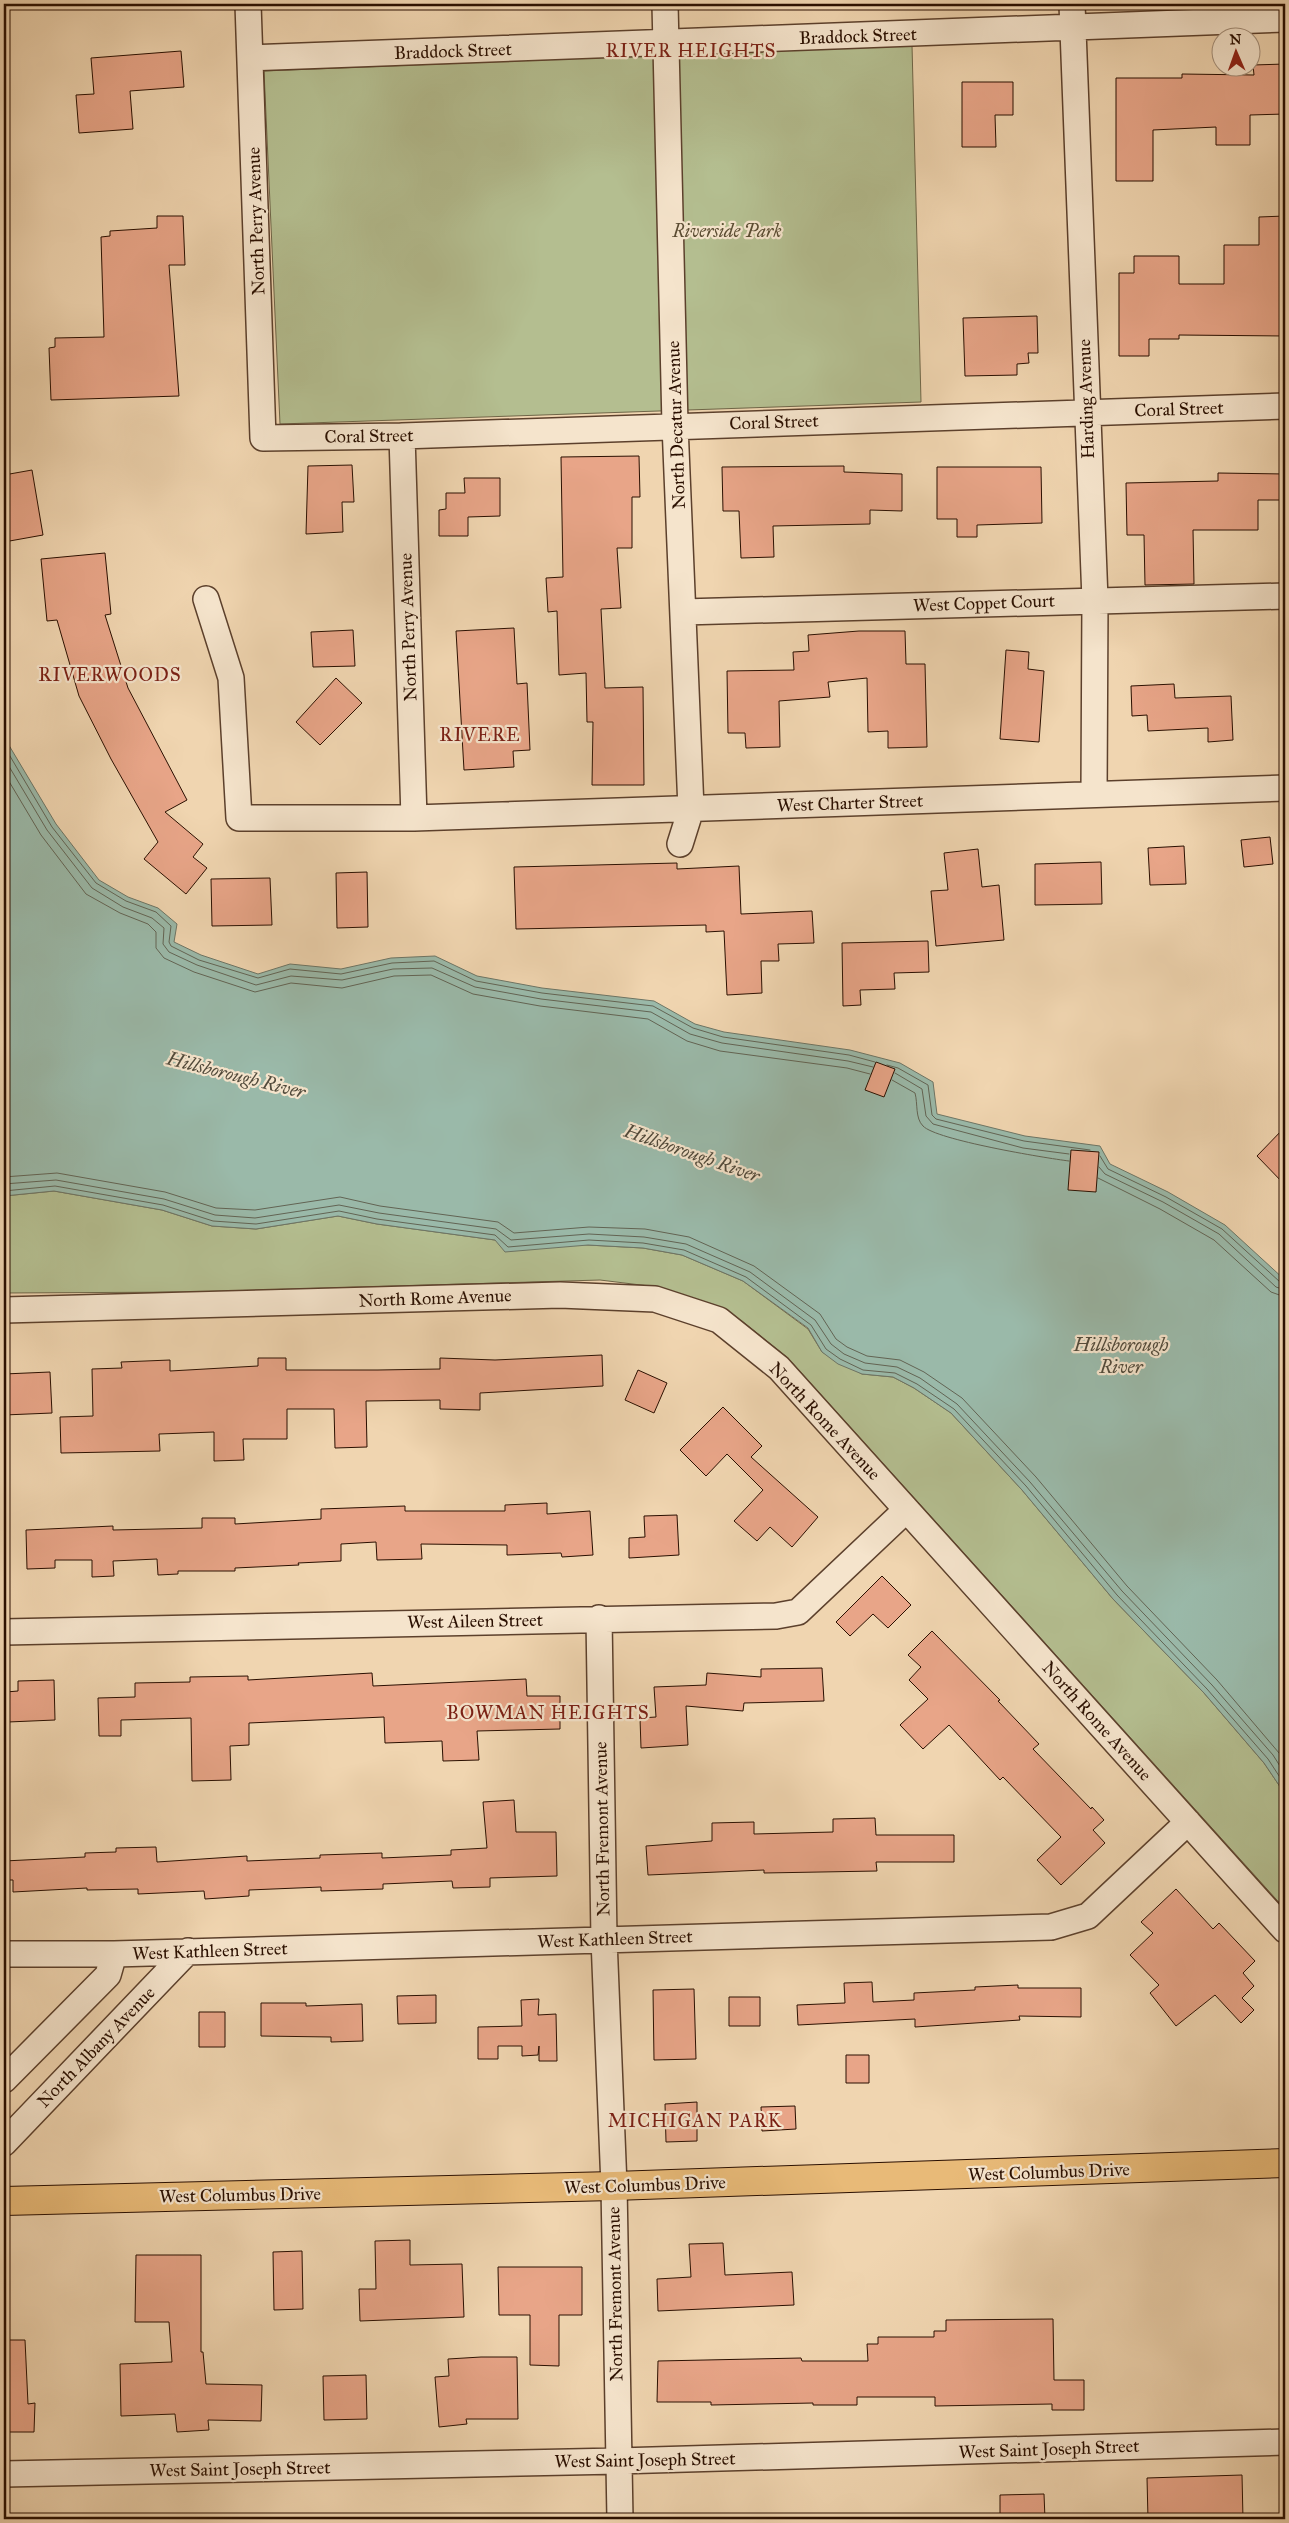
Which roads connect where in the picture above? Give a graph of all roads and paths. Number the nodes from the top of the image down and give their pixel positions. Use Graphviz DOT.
graph roads {
  1 [pos="248,4"];
  2 [pos="664,4"];
  3 [pos="1072,4"];
  4 [pos="1285,19"];
  5 [pos="1072,28"];
  6 [pos="666,43"];
  7 [pos="250,58"];
  8 [pos="1285,406"];
  9 [pos="1087,412"];
  10 [pos="676,425"];
  11 [pos="402,436"];
  12 [pos="263,438"];
  13 [pos="1285,596"];
  14 [pos="206,599"];
  15 [pos="1095,600"];
  16 [pos="683,612"];
  17 [pos="1285,788"];
  18 [pos="1094,794"];
  19 [pos="690,809"];
  20 [pos="414,818"];
  21 [pos="680,844"];
  22 [pos="4,1310"];
  23 [pos="906,1510"];
  24 [pos="599,1618"];
  25 [pos="4,1632"];
  26 [pos="1188,1822"];
  27 [pos="1285,1930"];
  28 [pos="604,1939"];
  29 [pos="188,1951"];
  30 [pos="4,1954"];
  31 [pos="114,1954"];
  32 [pos="4,2080"];
  33 [pos="4,2143"];
  34 [pos="1285,2163"];
  35 [pos="614,2186"];
  36 [pos="4,2201"];
  37 [pos="1285,2442"];
  38 [pos="618,2461"];
  39 [pos="4,2474"];
  40 [pos="620,2519"];
  1 -- 7 [label="street, North Perry Avenue"];
  2 -- 6 [label="street, North Decatur Avenue"];
  3 -- 5 [label="street, Harding Avenue"];
  4 -- 5 [label="street, Braddock Street"];
  5 -- 6 [label="street, Braddock Street"];
  5 -- 9 [label="street, Harding Avenue"];
  6 -- 7 [label="street, Braddock Street"];
  6 -- 10 [label="street, North Decatur Avenue"];
  7 -- 12 [label="street, North Perry Avenue"];
  8 -- 9 [label="street, Coral Street"];
  9 -- 10 [label="street, Coral Street"];
  9 -- 15 [label="street, Harding Avenue"];
  10 -- 11 [label="street, Coral Street"];
  10 -- 16 [label="street, North Decatur Avenue"];
  11 -- 12 [label="street, Coral Street"];
  11 -- 20 [label="street, North Perry Avenue"];
  13 -- 15 [label="street, West Coppet Court"];
  14 -- 20 [label="street, West Charter Street"];
  15 -- 16 [label="street, West Coppet Court"];
  15 -- 18 [label="street, Harding Avenue"];
  16 -- 19 [label="street, North Decatur Avenue"];
  17 -- 18 [label="street, West Charter Street"];
  18 -- 19 [label="street, West Charter Street"];
  19 -- 20 [label="street, West Charter Street"];
  19 -- 21 [label="street, North Decatur Avenue"];
  22 -- 23 [label="street, North Rome Avenue"];
  23 -- 24 [label="street, West Aileen Street"];
  23 -- 26 [label="street, North Rome Avenue"];
  24 -- 25 [label="street, West Aileen Street"];
  24 -- 28 [label="street, North Fremont Avenue"];
  26 -- 27 [label="street, North Rome Avenue"];
  26 -- 28 [label="street, West Kathleen Street"];
  28 -- 29 [label="street, West Kathleen Street"];
  28 -- 35 [label="street, North Fremont Avenue"];
  29 -- 31 [label="street, West Kathleen Street"];
  29 -- 33 [label="street, North Albany Avenue"];
  30 -- 31 [label="street, West Kathleen Street"];
  31 -- 32 [label="street"];
  34 -- 35 [label="main road, West Columbus Drive"];
  35 -- 36 [label="main road, West Columbus Drive"];
  35 -- 38 [label="street, North Fremont Avenue"];
  37 -- 38 [label="street, West Saint Joseph Street"];
  38 -- 39 [label="street, West Saint Joseph Street"];
  38 -- 40 [label="street, North Fremont Avenue"];
}
